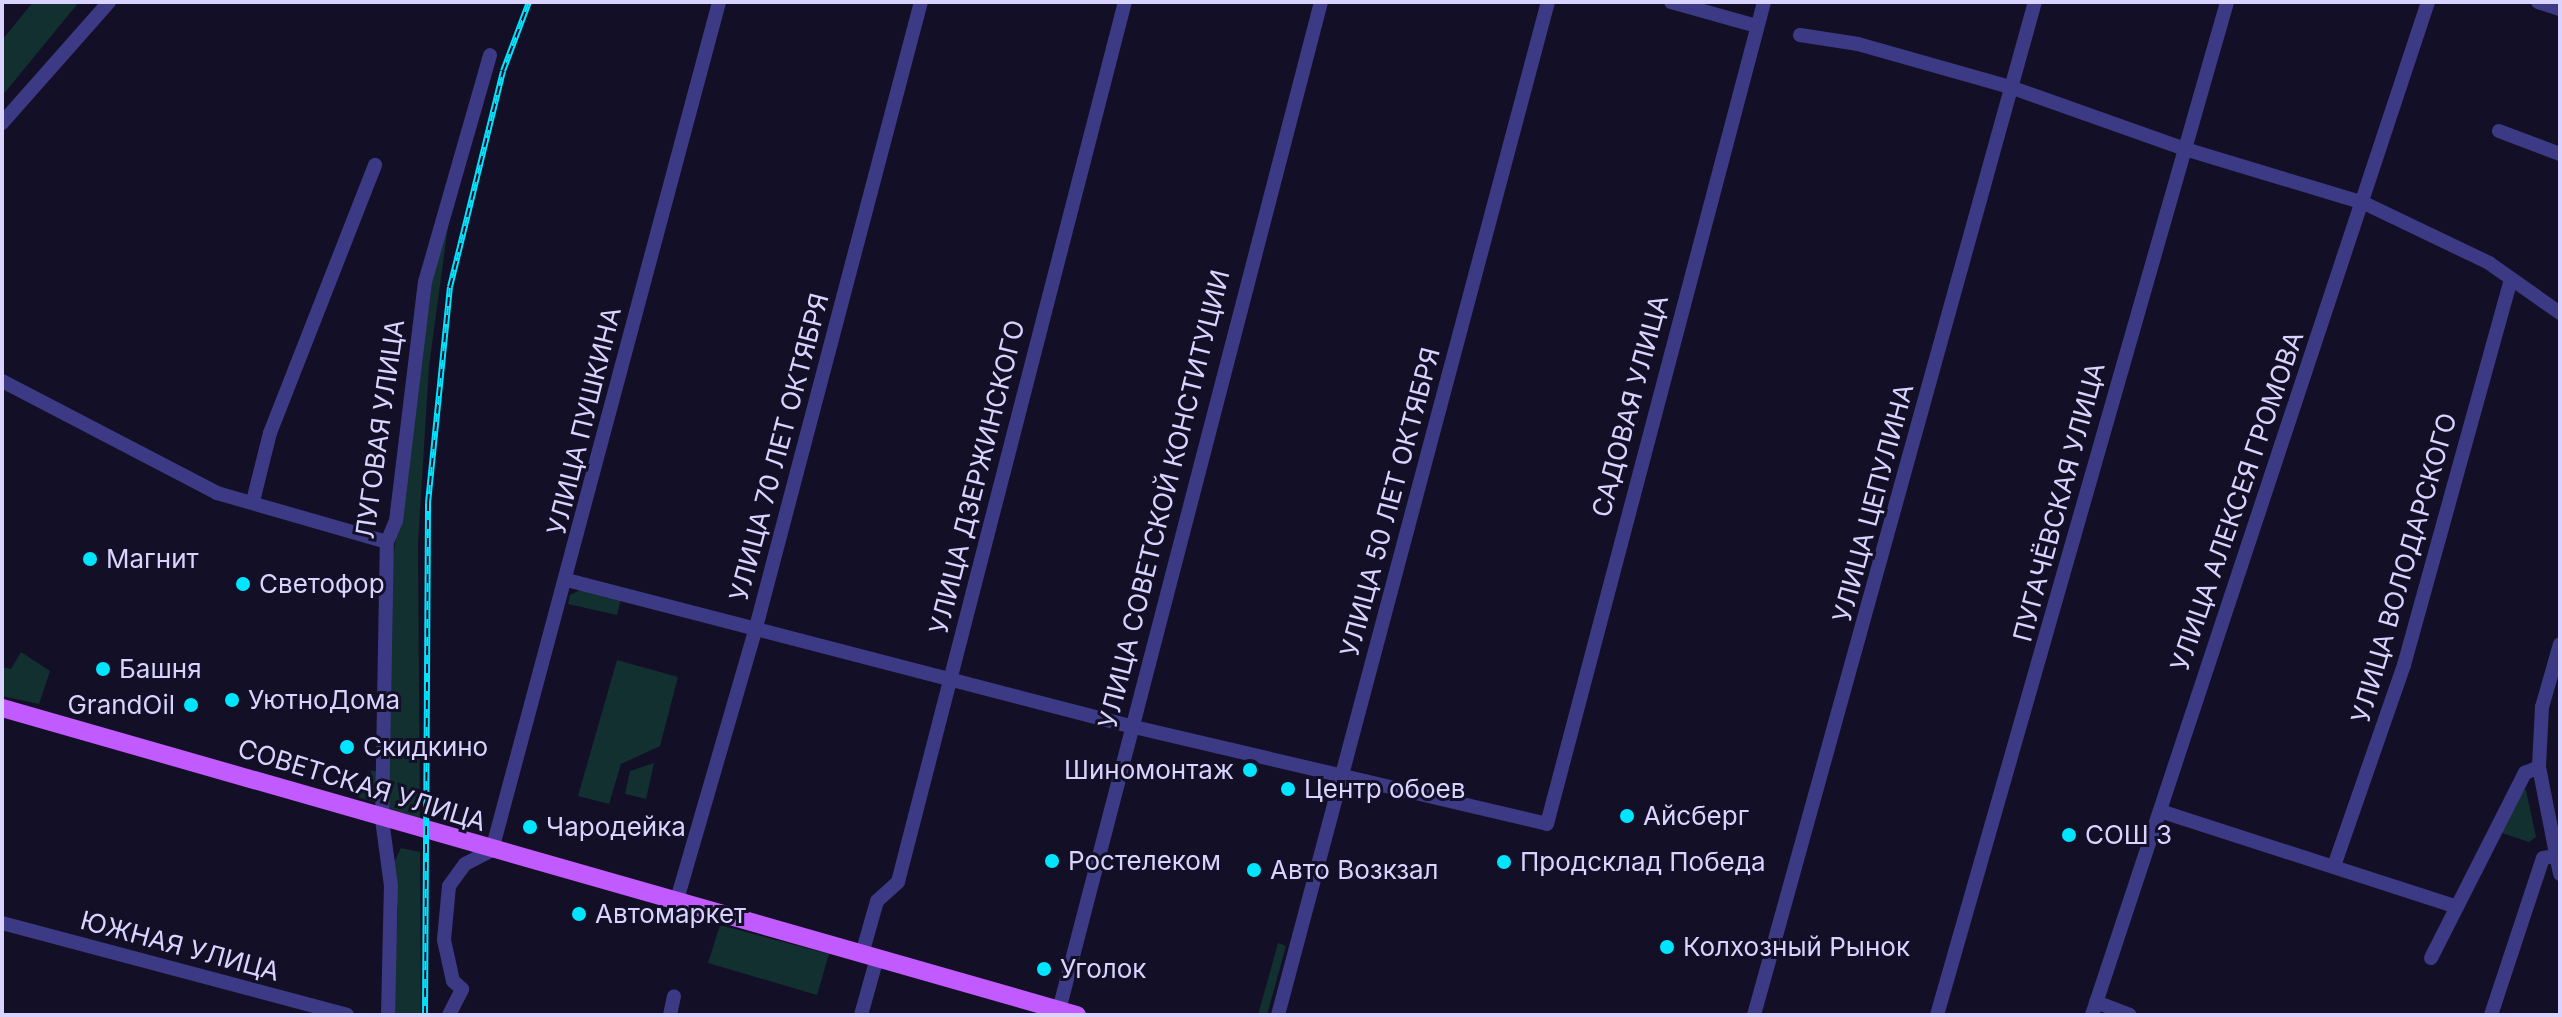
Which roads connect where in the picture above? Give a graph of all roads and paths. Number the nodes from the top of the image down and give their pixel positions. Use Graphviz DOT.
graph roads {
  1 [pos="109,2"];
  2 [pos="719,2"];
  3 [pos="921,2"];
  4 [pos="1125,2"];
  5 [pos="1321,2"];
  6 [pos="1548,2"];
  7 [pos="1671,2"];
  8 [pos="1764,2"];
  9 [pos="2035,2"];
  10 [pos="2227,2"];
  11 [pos="2428,2"];
  12 [pos="2538,2"];
  13 [pos="2560,9"];
  14 [pos="1757,26"];
  15 [pos="1800,35"];
  16 [pos="490,55"];
  17 [pos="2010,87"];
  18 [pos="2,123"];
  19 [pos="2499,131"];
  20 [pos="2185,149"];
  21 [pos="2560,154"];
  22 [pos="375,165"];
  23 [pos="2364,203"];
  24 [pos="2511,280"];
  25 [pos="2560,313"];
  26 [pos="2,381"];
  27 [pos="253,501"];
  28 [pos="387,542"];
  29 [pos="567,580"];
  30 [pos="755,631"];
  31 [pos="2560,644"];
  32 [pos="950,681"];
  33 [pos="2,708"];
  34 [pos="1130,726"];
  35 [pos="2539,767"];
  36 [pos="1343,778"];
  37 [pos="2160,811"];
  38 [pos="382,819"];
  39 [pos="492,850"];
  40 [pos="2555,856"];
  41 [pos="2334,866"];
  42 [pos="2560,874"];
  43 [pos="676,903"];
  44 [pos="2455,906"];
  45 [pos="2,923"];
  46 [pos="869,956"];
  47 [pos="2431,958"];
  48 [pos="674,996"];
  49 [pos="2094,1008"];
  50 [pos="1059,1010"];
  51 [pos="347,1015"];
  52 [pos="388,1015"];
  53 [pos="449,1015"];
  54 [pos="670,1015"];
  55 [pos="861,1015"];
  56 [pos="1077,1015"];
  57 [pos="1278,1015"];
  58 [pos="1754,1015"];
  59 [pos="1937,1015"];
  60 [pos="2130,1015"];
  61 [pos="2491,1015"];
  1 -- 18 [label="street"];
  2 -- 29 [label="street, УЛИЦА ПУШКИНА"];
  3 -- 30 [label="street, УЛИЦА 70 ЛЕТ ОКТЯБРЯ"];
  4 -- 32 [label="street, УЛИЦА ДЗЕРЖИНСКОГО"];
  5 -- 34 [label="street, УЛИЦА СОВЕТСКОЙ КОНСТИТУЦИИ"];
  6 -- 36 [label="street, УЛИЦА 50 ЛЕТ ОКТЯБРЯ"];
  7 -- 14 [label="street"];
  8 -- 14 [label="street, САДОВАЯ УЛИЦА"];
  9 -- 17 [label="street, УЛИЦА ЦЕПУЛИНА"];
  10 -- 20 [label="street, ПУГАЧЁВСКАЯ УЛИЦА"];
  11 -- 23 [label="street, УЛИЦА АЛЕКСЕЯ ГРОМОВА"];
  12 -- 13 [label="street"];
  14 -- 36 [label="street, САДОВАЯ УЛИЦА"];
  15 -- 17 [label="street"];
  16 -- 28 [label="street, ЛУГОВАЯ УЛИЦА"];
  17 -- 20 [label="street"];
  17 -- 58 [label="street, УЛИЦА ЦЕПУЛИНА"];
  19 -- 21 [label="street"];
  20 -- 23 [label="street"];
  20 -- 59 [label="street, ПУГАЧЁВСКАЯ УЛИЦА"];
  22 -- 27 [label="street"];
  23 -- 24 [label="street"];
  23 -- 37 [label="street, УЛИЦА АЛЕКСЕЯ ГРОМОВА"];
  24 -- 25 [label="street"];
  24 -- 41 [label="street, УЛИЦА ВОЛОДАРСКОГО"];
  26 -- 27 [label="street"];
  27 -- 28 [label="street"];
  28 -- 38 [label="street, ЛУГОВАЯ УЛИЦА"];
  29 -- 30 [label="street"];
  29 -- 39 [label="street, УЛИЦА ПУШКИНА"];
  30 -- 32 [label="street"];
  30 -- 43 [label="street, УЛИЦА 70 ЛЕТ ОКТЯБРЯ"];
  31 -- 35 [label="street"];
  32 -- 34 [label="street"];
  32 -- 46 [label="street, УЛИЦА ДЗЕРЖИНСКОГО"];
  33 -- 38 [label="main road, СОВЕТСКАЯ УЛИЦА"];
  34 -- 36 [label="street"];
  34 -- 50 [label="street, УЛИЦА СОВЕТСКОЙ КОНСТИТУЦИИ"];
  35 -- 40 [label="street"];
  35 -- 44 [label="street"];
  36 -- 57 [label="street, УЛИЦА 50 ЛЕТ ОКТЯБРЯ"];
  37 -- 41 [label="street"];
  37 -- 49 [label="street, УЛИЦА АЛЕКСЕЯ ГРОМОВА"];
  38 -- 39 [label="main road, СОВЕТСКАЯ УЛИЦА"];
  38 -- 52 [label="street, ЛУГОВАЯ УЛИЦА"];
  39 -- 43 [label="main road, СОВЕТСКАЯ УЛИЦА"];
  39 -- 53 [label="street"];
  40 -- 42 [label="street"];
  40 -- 61 [label="street"];
  41 -- 44 [label="street"];
  43 -- 46 [label="main road, СОВЕТСКАЯ УЛИЦА"];
  44 -- 47 [label="street"];
  45 -- 51 [label="street, ЮЖНАЯ УЛИЦА"];
  46 -- 50 [label="main road, СОВЕТСКАЯ УЛИЦА"];
  46 -- 55 [label="street, УЛИЦА ДЗЕРЖИНСКОГО"];
  48 -- 54 [label="street"];
  49 -- 60 [label="street"];
  50 -- 56 [label="main road, СОВЕТСКАЯ УЛИЦА"];
}
